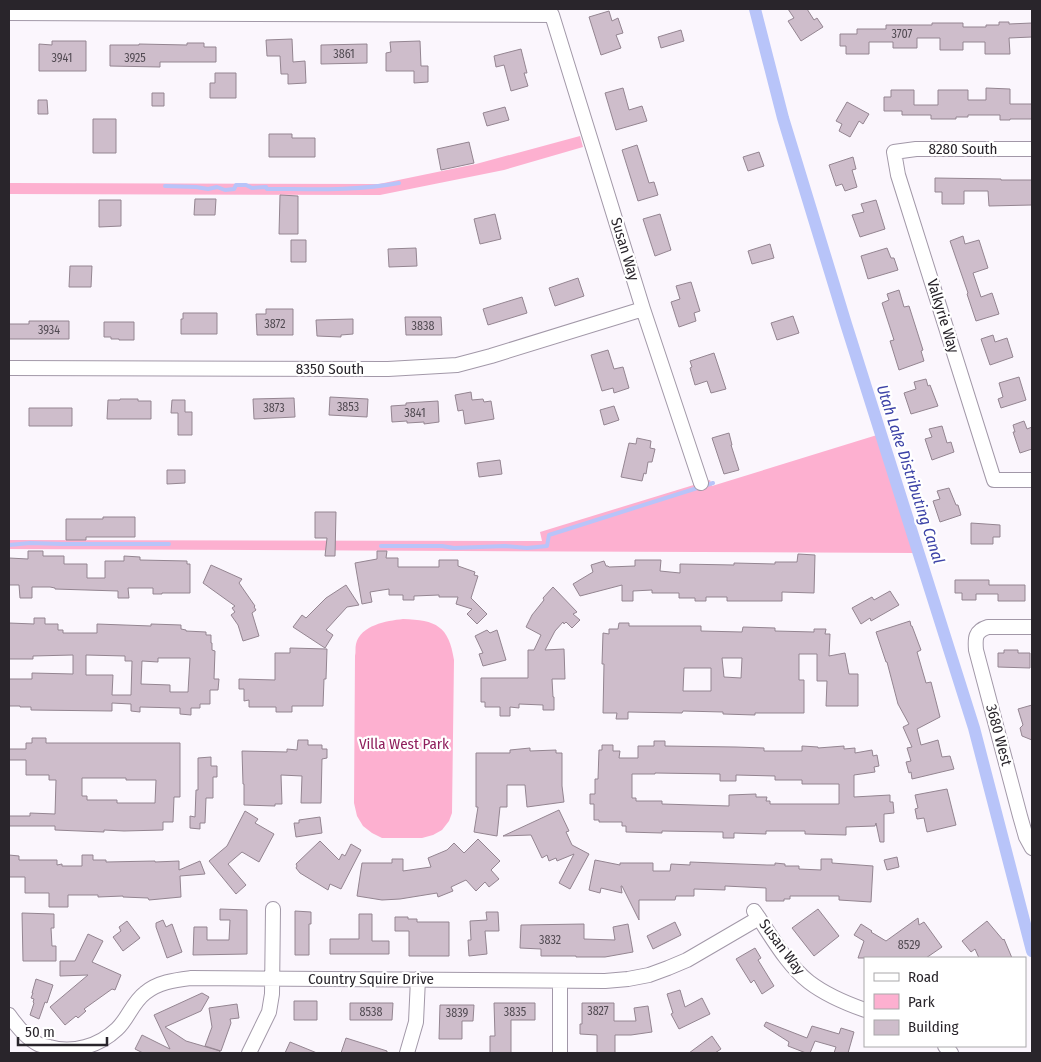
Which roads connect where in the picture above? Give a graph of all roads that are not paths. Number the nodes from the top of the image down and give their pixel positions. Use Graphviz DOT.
graph roads {
  1 [pos="9,13"];
  2 [pos="1032,149"];
  3 [pos="894,152"];
  4 [pos="643,309"];
  5 [pos="9,368"];
  6 [pos="1032,480"];
  7 [pos="701,483"];
  8 [pos="1032,627"];
  9 [pos="1032,848"];
  10 [pos="273,909"];
  11 [pos="756,914"];
  12 [pos="272,979"];
  13 [pos="418,980"];
  14 [pos="560,981"];
  15 [pos="864,1010"];
  16 [pos="9,1015"];
  17 [pos="250,1053"];
  18 [pos="406,1053"];
  19 [pos="560,1053"];
  1 -- 4 [label="street, Susan Way"];
  2 -- 3 [label="street, 8280 South"];
  3 -- 6 [label="street, Valkyrie Way"];
  4 -- 5 [label="street, 8350 South"];
  4 -- 7 [label="street, Susan Way"];
  8 -- 9 [label="street, 3680 West"];
  10 -- 12 [label="street"];
  11 -- 14 [label="street, Country Squire Drive"];
  11 -- 15 [label="street, Susan Way"];
  12 -- 13 [label="street, Country Squire Drive"];
  12 -- 16 [label="street, Country Squire Drive"];
  12 -- 17 [label="street"];
  13 -- 14 [label="street, Country Squire Drive"];
  13 -- 18 [label="street"];
  14 -- 19 [label="street"];
}
